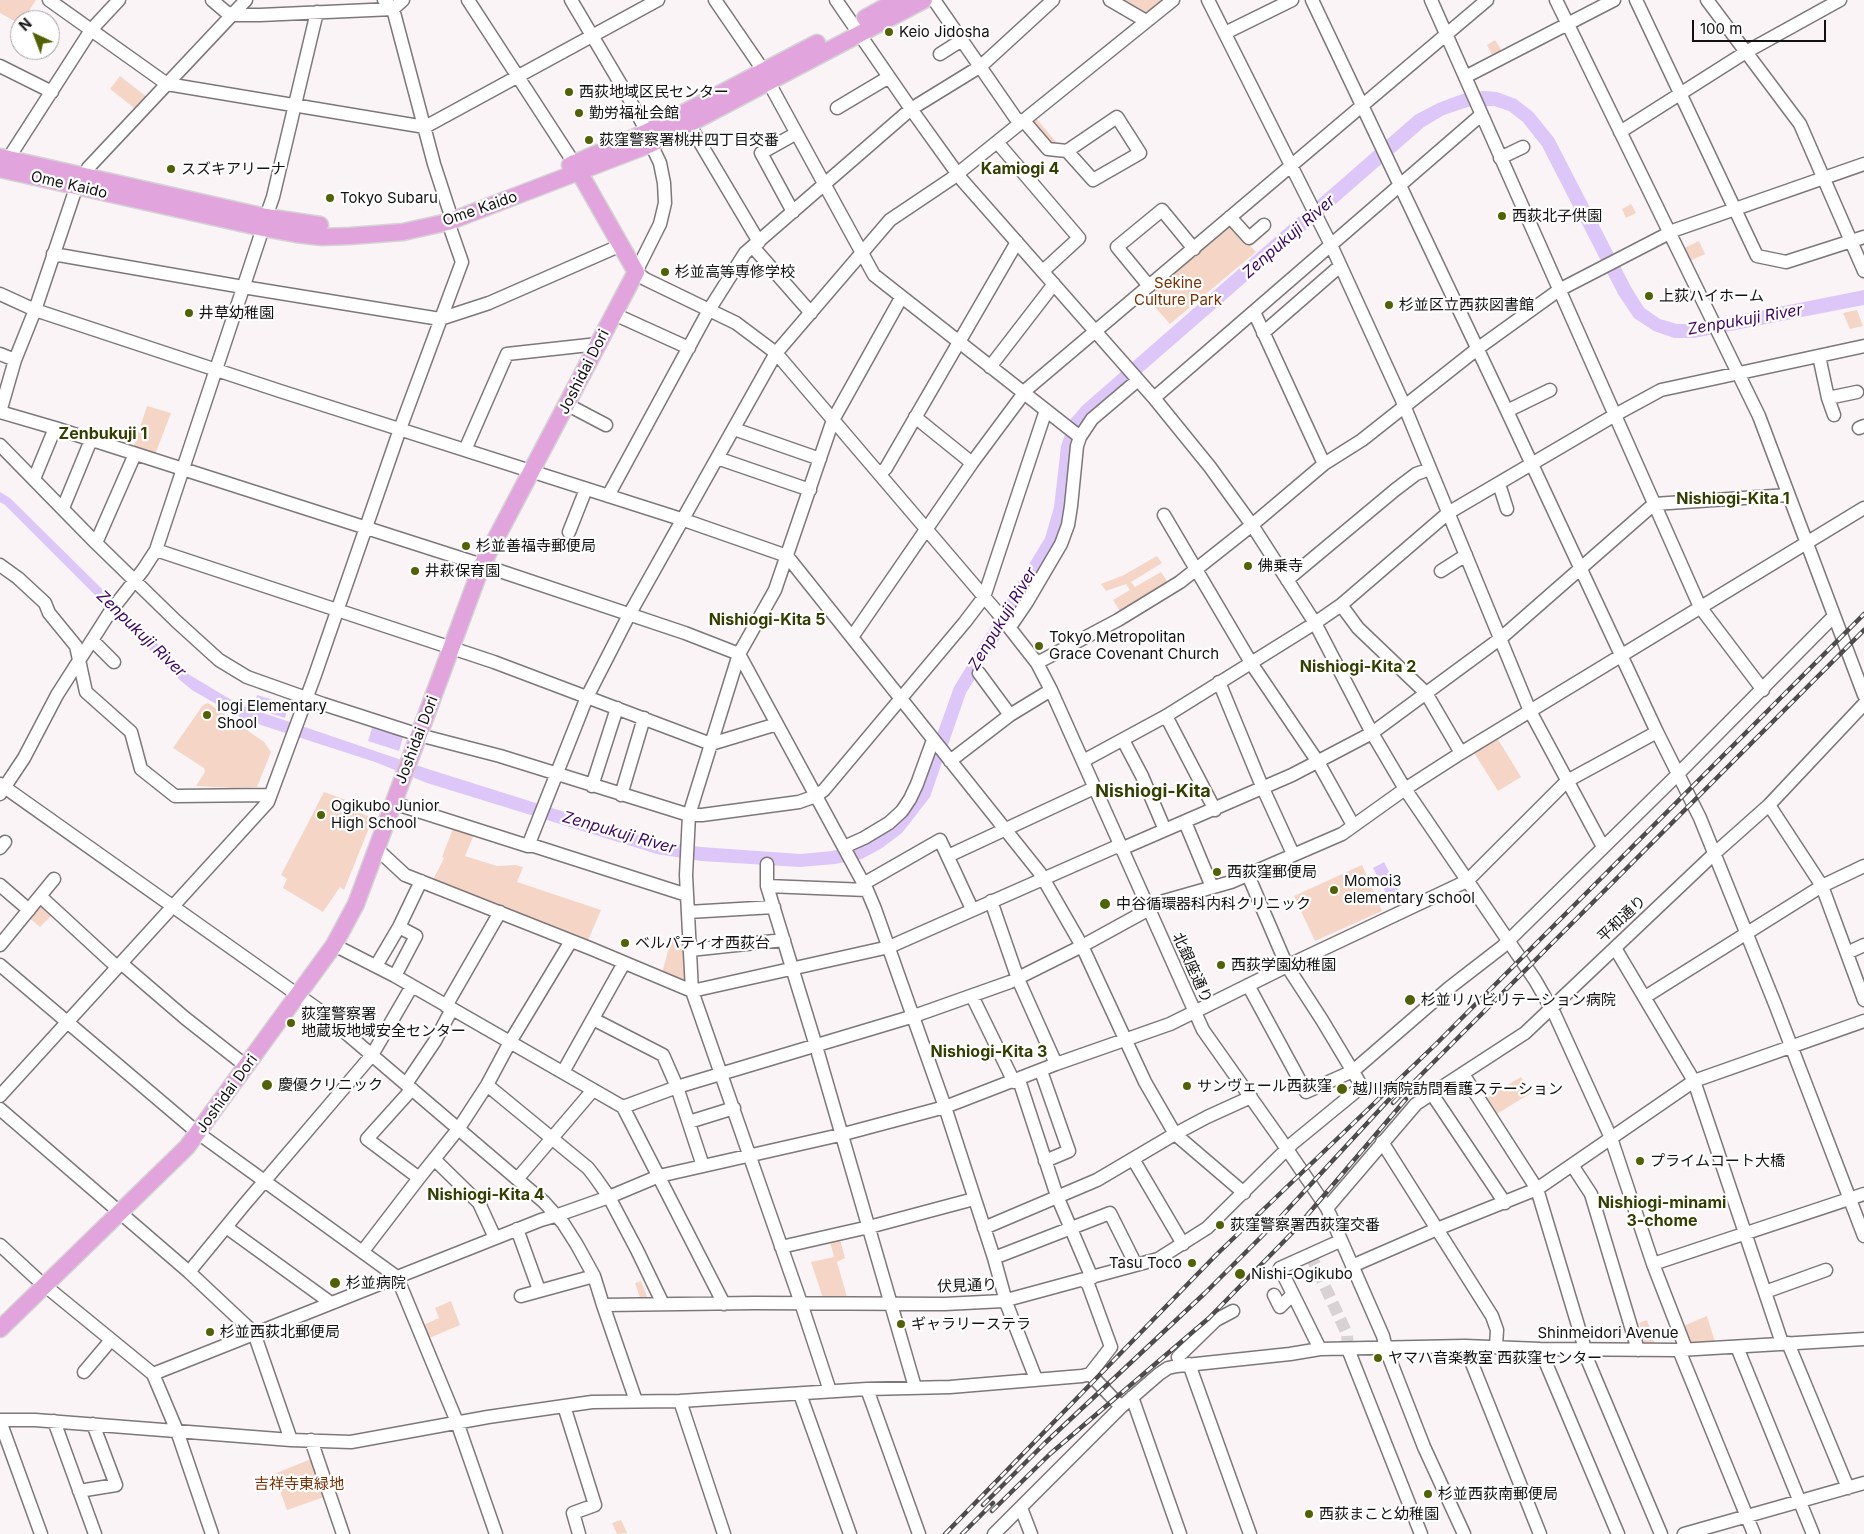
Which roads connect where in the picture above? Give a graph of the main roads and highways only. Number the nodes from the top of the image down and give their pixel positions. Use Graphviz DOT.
graph roads {
  1 [pos="898,0"];
  2 [pos="924,0"];
  3 [pos="856,29"];
  4 [pos="766,76"];
  5 [pos="649,138"];
  6 [pos="2,165"];
  7 [pos="576,168"];
  8 [pos="0,1329"];
  1 -- 3 [label="main road, Ome Kaido"];
  2 -- 3 [label="main road, Ome Kaido"];
  3 -- 4 [label="main road, Ome Kaido"];
  4 -- 5 [label="main road, Ome Kaido"];
  4 -- 5 [label="main road, Ome Kaido"];
  5 -- 7 [label="main road, Ome Kaido"];
  6 -- 7 [label="main road, Ome Kaido"];
  7 -- 8 [label="main road, Joshidai Dori"];
}
